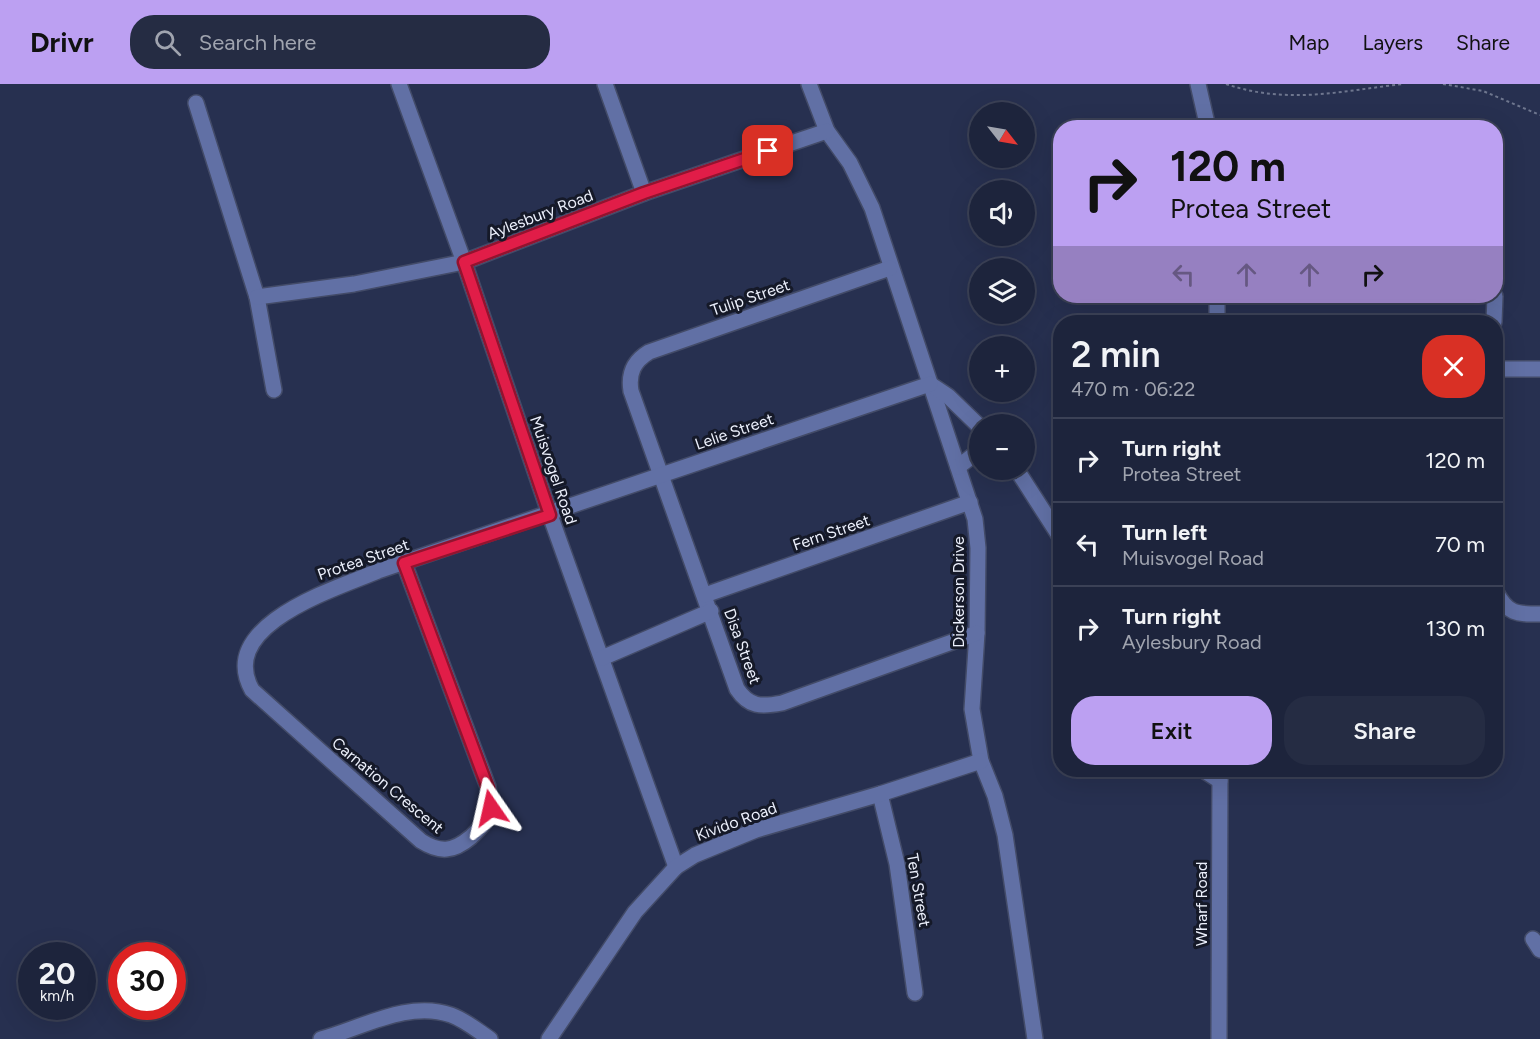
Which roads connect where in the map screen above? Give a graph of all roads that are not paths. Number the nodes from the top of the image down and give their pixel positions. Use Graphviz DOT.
graph roads {
  1 [pos="399,84"];
  2 [pos="605,84"];
  3 [pos="809,84"];
  4 [pos="1198,84"];
  5 [pos="196,103"];
  6 [pos="1206,120"];
  7 [pos="827,130"];
  8 [pos="644,193"];
  9 [pos="464,262"];
  10 [pos="890,268"];
  11 [pos="257,297"];
  12 [pos="1503,369"];
  13 [pos="1540,369"];
  14 [pos="631,372"];
  15 [pos="930,384"];
  16 [pos="274,390"];
  17 [pos="969,416"];
  18 [pos="969,458"];
  19 [pos="958,467"];
  20 [pos="662,475"];
  21 [pos="1023,480"];
  22 [pos="970,502"];
  23 [pos="550,515"];
  24 [pos="1053,526"];
  25 [pos="404,563"];
  26 [pos="705,595"];
  27 [pos="1503,604"];
  28 [pos="711,611"];
  29 [pos="1540,614"];
  30 [pos="977,633"];
  31 [pos="602,658"];
  32 [pos="245,660"];
  33 [pos="981,761"];
  34 [pos="1220,777"];
  35 [pos="880,794"];
  36 [pos="676,867"];
  37 [pos="915,993"];
  38 [pos="326,1038"];
  39 [pos="490,1039"];
  40 [pos="549,1039"];
  41 [pos="1035,1039"];
  42 [pos="1219,1039"];
  1 -- 9 [label="street, Muisvogel Road"];
  2 -- 8 [label="street"];
  3 -- 7 [label="street, Dickerson Drive"];
  4 -- 6 [label="street"];
  5 -- 11 [label="street"];
  7 -- 8 [label="street, Aylesbury Road"];
  7 -- 10 [label="street, Dickerson Drive"];
  8 -- 9 [label="street, Aylesbury Road"];
  9 -- 11 [label="street, Aylesbury Road"];
  9 -- 23 [label="street, Muisvogel Road"];
  10 -- 14 [label="street, Tulip Street"];
  10 -- 15 [label="street, Dickerson Drive"];
  11 -- 16 [label="street"];
  12 -- 13 [label="street"];
  14 -- 20 [label="street, Disa Street"];
  15 -- 17 [label="street"];
  15 -- 19 [label="street, Dickerson Drive"];
  15 -- 20 [label="street, Lelie Street"];
  18 -- 19 [label="street"];
  19 -- 22 [label="street, Dickerson Drive"];
  20 -- 23 [label="street, Lelie Street"];
  20 -- 26 [label="street, Disa Street"];
  21 -- 24 [label="street"];
  22 -- 26 [label="street, Fern Street"];
  22 -- 30 [label="street, Dickerson Drive"];
  23 -- 25 [label="street, Protea Street"];
  23 -- 31 [label="street, Muisvogel Road"];
  25 -- 32 [label="street, Protea Street"];
  25 -- 32 [label="street, Carnation Crescent"];
  26 -- 28 [label="street, Disa Street"];
  27 -- 29 [label="street"];
  28 -- 30 [label="street, Disa Street"];
  28 -- 31 [label="street"];
  30 -- 33 [label="street, Dickerson Drive"];
  31 -- 36 [label="street, Muisvogel Road"];
  33 -- 35 [label="street, Kivido Road"];
  33 -- 41 [label="street, Dickerson Drive"];
  34 -- 42 [label="street, Wharf Road"];
  35 -- 36 [label="street, Kivido Road"];
  35 -- 37 [label="street, Ten Street"];
  36 -- 40 [label="street, Kivido Road"];
  38 -- 39 [label="street"];
}
